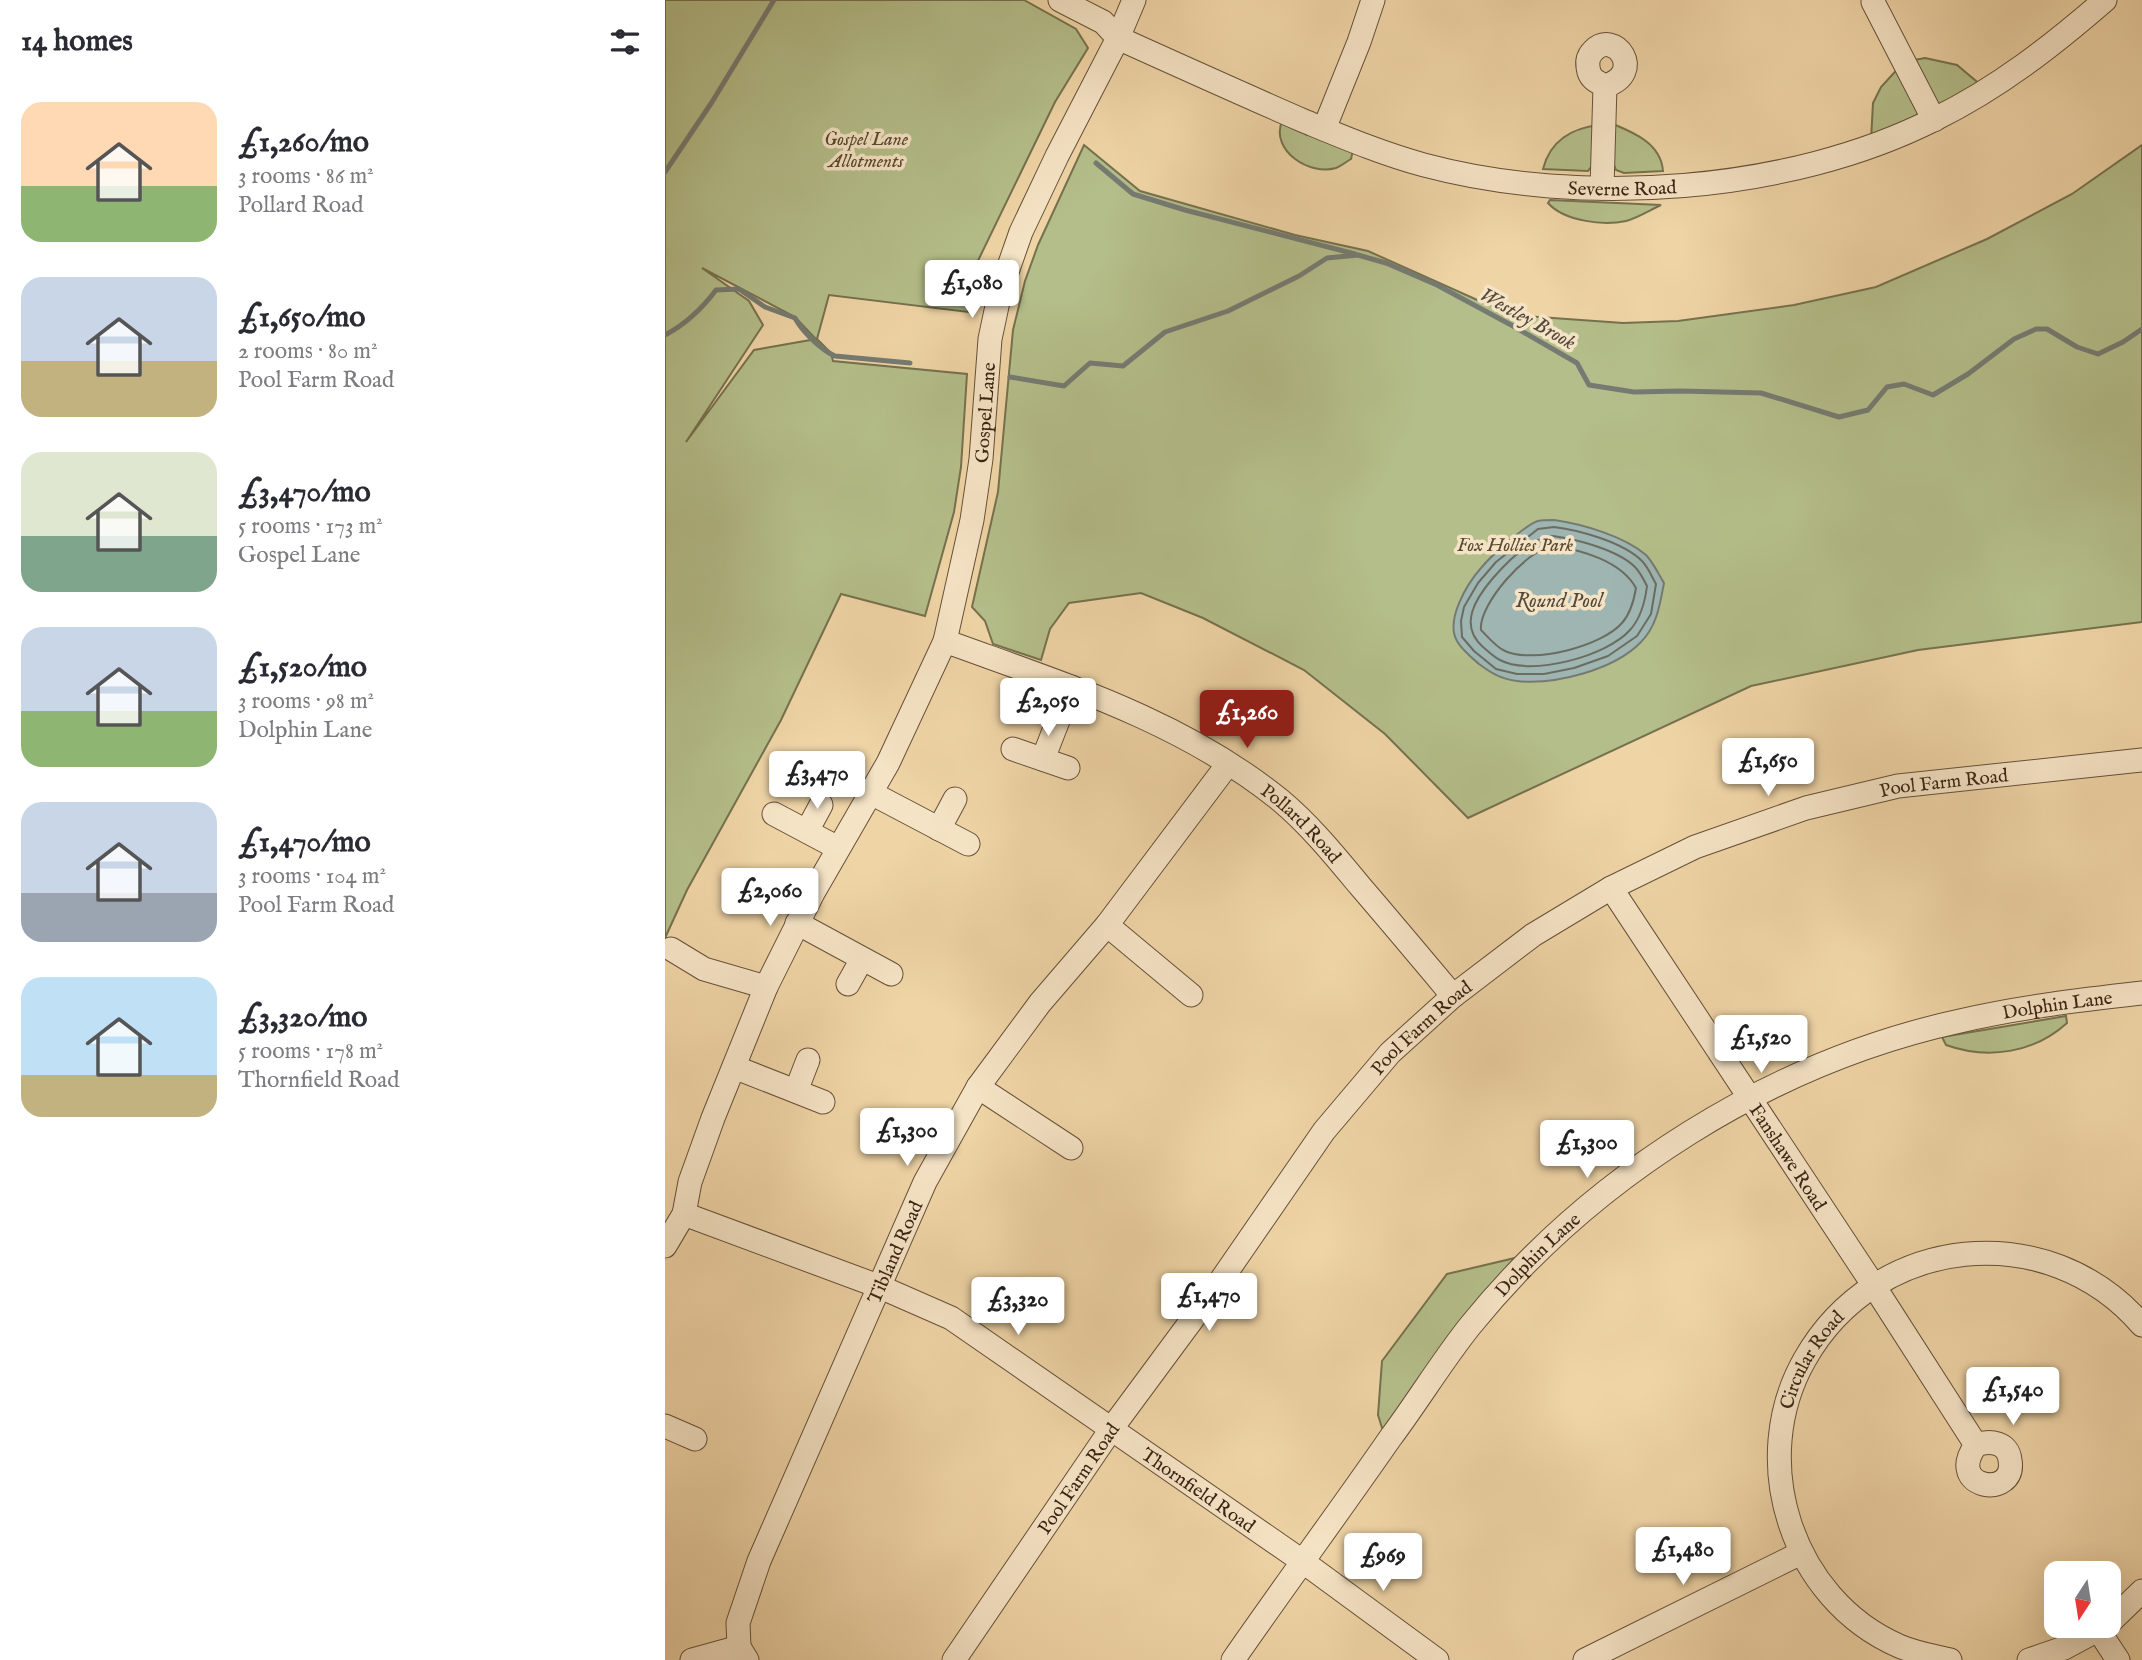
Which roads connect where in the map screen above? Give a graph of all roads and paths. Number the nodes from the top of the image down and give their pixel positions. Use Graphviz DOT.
graph roads {
  1 [pos="1060,0"];
  2 [pos="1134,0"];
  3 [pos="1373,0"];
  4 [pos="2105,0"];
  5 [pos="1873,2"];
  6 [pos="1118,38"];
  7 [pos="1605,86"];
  8 [pos="1934,120"];
  9 [pos="1324,129"];
  10 [pos="1602,188"];
  11 [pos="945,641"];
  12 [pos="1071,687"];
  13 [pos="1013,749"];
  14 [pos="1043,759"];
  15 [pos="2142,760"];
  16 [pos="1228,764"];
  17 [pos="1068,768"];
  18 [pos="871,793"];
  19 [pos="955,799"];
  20 [pos="821,805"];
  21 [pos="774,814"];
  22 [pos="939,829"];
  23 [pos="807,831"];
  24 [pos="968,844"];
  25 [pos="838,848"];
  26 [pos="1611,888"];
  27 [pos="797,923"];
  28 [pos="1107,925"];
  29 [pos="671,949"];
  30 [pos="862,959"];
  31 [pos="891,974"];
  32 [pos="848,984"];
  33 [pos="767,987"];
  34 [pos="2142,993"];
  35 [pos="1191,995"];
  36 [pos="1453,996"];
  37 [pos="807,1060"];
  38 [pos="734,1067"];
  39 [pos="978,1087"];
  40 [pos="796,1091"];
  41 [pos="1749,1097"];
  42 [pos="823,1102"];
  43 [pos="1071,1148"];
  44 [pos="684,1214"];
  45 [pos="665,1246"];
  46 [pos="879,1286"];
  47 [pos="1874,1286"];
  48 [pos="2142,1325"];
  49 [pos="665,1426"];
  50 [pos="1112,1428"];
  51 [pos="695,1439"];
  52 [pos="1976,1445"];
  53 [pos="1801,1553"];
  54 [pos="1302,1561"];
  55 [pos="2142,1591"];
  56 [pos="2121,1610"];
  57 [pos="2082,1638"];
  58 [pos="2109,1638"];
  59 [pos="743,1654"];
  60 [pos="692,1660"];
  61 [pos="954,1660"];
  62 [pos="1233,1660"];
  63 [pos="1437,1660"];
  64 [pos="1585,1660"];
  65 [pos="1950,1660"];
  66 [pos="2029,1660"];
  67 [pos="2118,1660"];
  1 -- 6 [label="street, Severne Road"];
  2 -- 6 [label="street, Gospel Lane"];
  3 -- 9 [label="street"];
  4 -- 8 [label="street, Severne Road"];
  5 -- 8 [label="street"];
  6 -- 9 [label="street, Severne Road"];
  6 -- 11 [label="street, Gospel Lane"];
  7 -- 10 [label="street"];
  8 -- 10 [label="street, Severne Road"];
  9 -- 10 [label="street, Severne Road"];
  11 -- 12 [label="street, Pollard Road"];
  11 -- 18 [label="street, Gospel Lane"];
  12 -- 14 [label="street"];
  12 -- 16 [label="street, Pollard Road"];
  13 -- 14 [label="street"];
  14 -- 17 [label="street"];
  15 -- 26 [label="street, Pool Farm Road"];
  16 -- 28 [label="street, Tibland Road"];
  16 -- 36 [label="street, Pollard Road"];
  18 -- 22 [label="street"];
  18 -- 25 [label="street, Gospel Lane"];
  19 -- 22 [label="street"];
  20 -- 23 [label="street"];
  21 -- 23 [label="street"];
  22 -- 24 [label="street"];
  23 -- 25 [label="street"];
  25 -- 27 [label="street, Gospel Lane"];
  26 -- 36 [label="street, Pool Farm Road"];
  26 -- 41 [label="street, Fanshawe Road"];
  27 -- 30 [label="street"];
  27 -- 33 [label="street, Gospel Lane"];
  28 -- 35 [label="street"];
  28 -- 39 [label="street, Tibland Road"];
  29 -- 33 [label="street"];
  30 -- 31 [label="street"];
  30 -- 32 [label="street"];
  33 -- 38 [label="street, Gospel Lane"];
  34 -- 41 [label="street, Dolphin Lane"];
  36 -- 50 [label="street, Pool Farm Road"];
  37 -- 40 [label="street"];
  38 -- 40 [label="street"];
  38 -- 44 [label="street, Gospel Lane"];
  39 -- 43 [label="street"];
  39 -- 46 [label="street, Tibland Road"];
  40 -- 42 [label="street"];
  41 -- 47 [label="street, Fanshawe Road"];
  41 -- 54 [label="street, Dolphin Lane"];
  44 -- 45 [label="street, Gospel Lane"];
  44 -- 46 [label="street, Thornfield Road"];
  46 -- 50 [label="street, Thornfield Road"];
  46 -- 59 [label="street, Tibland Road"];
  47 -- 48 [label="street, Circular Road"];
  47 -- 52 [label="street, Fanshawe Road"];
  47 -- 53 [label="street, Circular Road"];
  49 -- 51 [label="street"];
  50 -- 54 [label="street, Thornfield Road"];
  50 -- 61 [label="street, Pool Farm Road"];
  53 -- 64 [label="street"];
  53 -- 65 [label="street, Circular Road"];
  54 -- 62 [label="street, Dolphin Lane"];
  54 -- 63 [label="street, Thornfield Road"];
  55 -- 56 [label="street"];
  57 -- 66 [label="street"];
  58 -- 67 [label="street"];
  59 -- 60 [label="street"];
}
